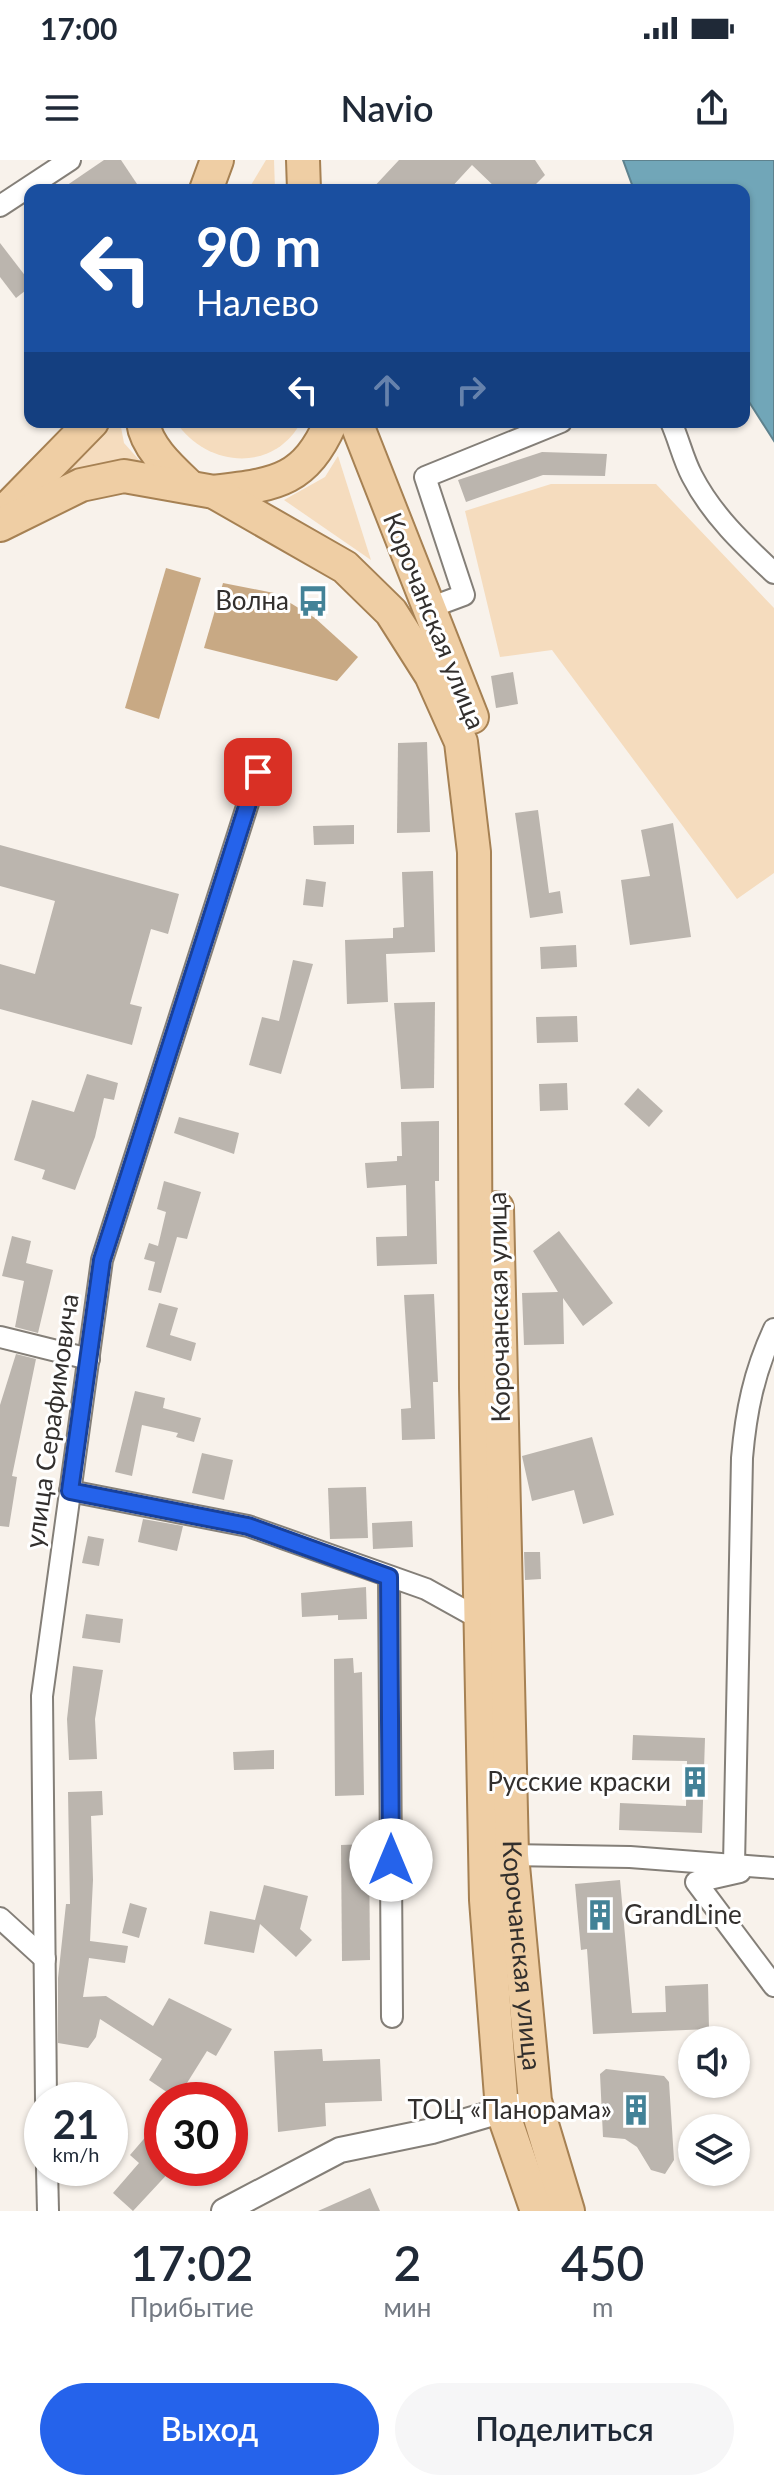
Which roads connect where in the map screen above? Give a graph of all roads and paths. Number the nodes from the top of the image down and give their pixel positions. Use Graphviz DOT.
graph roads {
  1 [pos="70,160"];
  2 [pos="217,160"];
  3 [pos="303,160"];
  4 [pos="47,184"];
  5 [pos="208,184"];
  6 [pos="304,184"];
  7 [pos="24,195"];
  8 [pos="0,206"];
  9 [pos="86,428"];
  10 [pos="144,428"];
  11 [pos="328,428"];
  12 [pos="358,428"];
  13 [pos="546,428"];
  14 [pos="673,428"];
  15 [pos="202,489"];
  16 [pos="0,516"];
  17 [pos="0,525"];
  18 [pos="774,573"];
  19 [pos="429,608"];
  20 [pos="258,772"];
  21 [pos="774,1329"];
  22 [pos="0,1337"];
  23 [pos="89,1359"];
  24 [pos="70,1491"];
  25 [pos="389,1577"];
  26 [pos="480,1619"];
  27 [pos="500,1855"];
  28 [pos="734,1865"];
  29 [pos="767,1868"];
  30 [pos="0,1918"];
  31 [pos="45,1959"];
  32 [pos="774,1986"];
  33 [pos="392,2017"];
  34 [pos="46,2082"];
  35 [pos="535,2101"];
  36 [pos="502,2110"];
  37 [pos="47,2186"];
  38 [pos="48,2211"];
  39 [pos="224,2211"];
  40 [pos="537,2211"];
  41 [pos="568,2211"];
  1 -- 4 [label="street"];
  2 -- 5 [label="main road"];
  3 -- 6 [label="main road"];
  7 -- 8 [label="street"];
  9 -- 16 [label="main road"];
  10 -- 15 [label="main road"];
  11 -- 15 [label="main road"];
  12 -- 19 [label="main road, Корочанская улица"];
  13 -- 19 [label="street"];
  14 -- 18 [label="street"];
  15 -- 17 [label="main road"];
  15 -- 26 [label="main road, Корочанская улица"];
  19 -- 27 [label="main road, Корочанская улица"];
  20 -- 23 [label="street, улица Серафимовича"];
  21 -- 28 [label="street"];
  22 -- 23 [label="street"];
  23 -- 24 [label="street, улица Серафимовича"];
  24 -- 25 [label="street"];
  24 -- 31 [label="street, улица Серафимовича"];
  25 -- 26 [label="street"];
  25 -- 33 [label="street"];
  26 -- 27 [label="main road, Корочанская улица"];
  27 -- 28 [label="street"];
  27 -- 35 [label="main road, Корочанская улица"];
  27 -- 36 [label="main road, Корочанская улица"];
  28 -- 29 [label="street"];
  29 -- 32 [label="street"];
  30 -- 31 [label="street"];
  31 -- 34 [label="street, улица Серафимовича"];
  35 -- 36 [label="street"];
  35 -- 41 [label="main road, Корочанская улица"];
  36 -- 39 [label="street"];
  36 -- 40 [label="main road, Корочанская улица"];
  37 -- 38 [label="street"];
}
